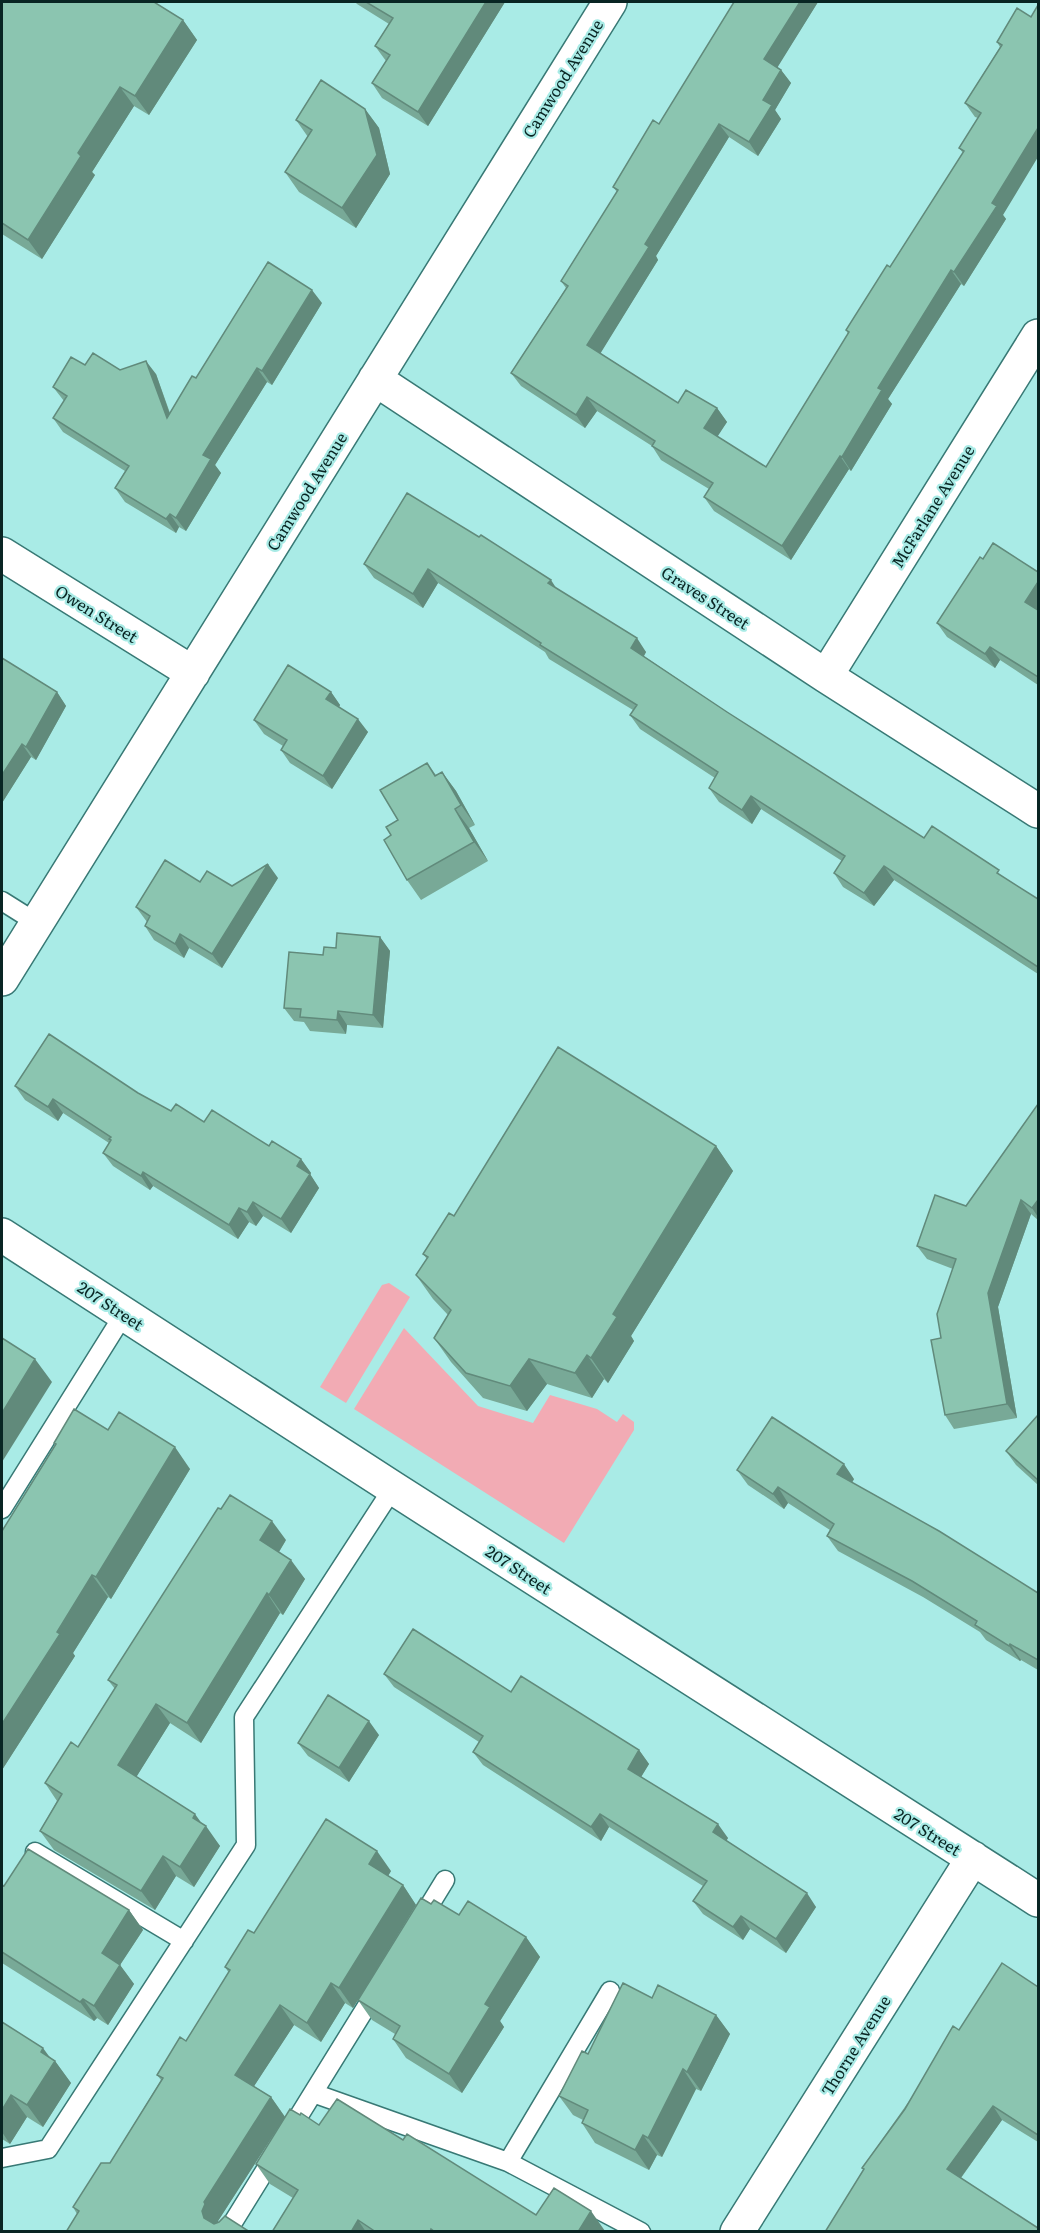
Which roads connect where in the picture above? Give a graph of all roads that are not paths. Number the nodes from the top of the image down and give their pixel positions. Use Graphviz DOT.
graph roads {
  1 [pos="610,2"];
  2 [pos="1038,336"];
  3 [pos="375,379"];
  4 [pos="2,554"];
  5 [pos="193,672"];
  6 [pos="826,676"];
  7 [pos="1038,811"];
  8 [pos="2,901"];
  9 [pos="37,923"];
  10 [pos="2,979"];
  11 [pos="2,1235"];
  12 [pos="124,1314"];
  13 [pos="393,1488"];
  14 [pos="2,1509"];
  15 [pos="35,1852"];
  16 [pos="973,1858"];
  17 [pos="445,1880"];
  18 [pos="1038,1900"];
  19 [pos="184,1941"];
  20 [pos="407,1941"];
  21 [pos="389,1971"];
  22 [pos="610,1991"];
  23 [pos="313,2093"];
  24 [pos="2,2158"];
  25 [pos="508,2162"];
  26 [pos="227,2232"];
  27 [pos="641,2232"];
  28 [pos="737,2232"];
  1 -- 3 [label="street, Camwood Avenue"];
  2 -- 6 [label="street, McFarlane Avenue"];
  3 -- 5 [label="street, Camwood Avenue"];
  3 -- 6 [label="street, Graves Street"];
  4 -- 5 [label="street, Owen Street"];
  5 -- 9 [label="street, Camwood Avenue"];
  6 -- 7 [label="street, Graves Street"];
  8 -- 9 [label="lane"];
  9 -- 10 [label="street, Camwood Avenue"];
  11 -- 12 [label="street, 207 Street"];
  12 -- 13 [label="street, 207 Street"];
  12 -- 14 [label="lane"];
  13 -- 16 [label="street, 207 Street"];
  13 -- 19 [label="lane"];
  15 -- 19 [label="lane"];
  16 -- 18 [label="street, 207 Street"];
  16 -- 28 [label="street, Thorne Avenue"];
  17 -- 20 [label="lane"];
  19 -- 24 [label="lane"];
  21 -- 23 [label="lane"];
  22 -- 25 [label="lane"];
  23 -- 25 [label="lane"];
  23 -- 26 [label="lane"];
  25 -- 27 [label="lane"];
}
